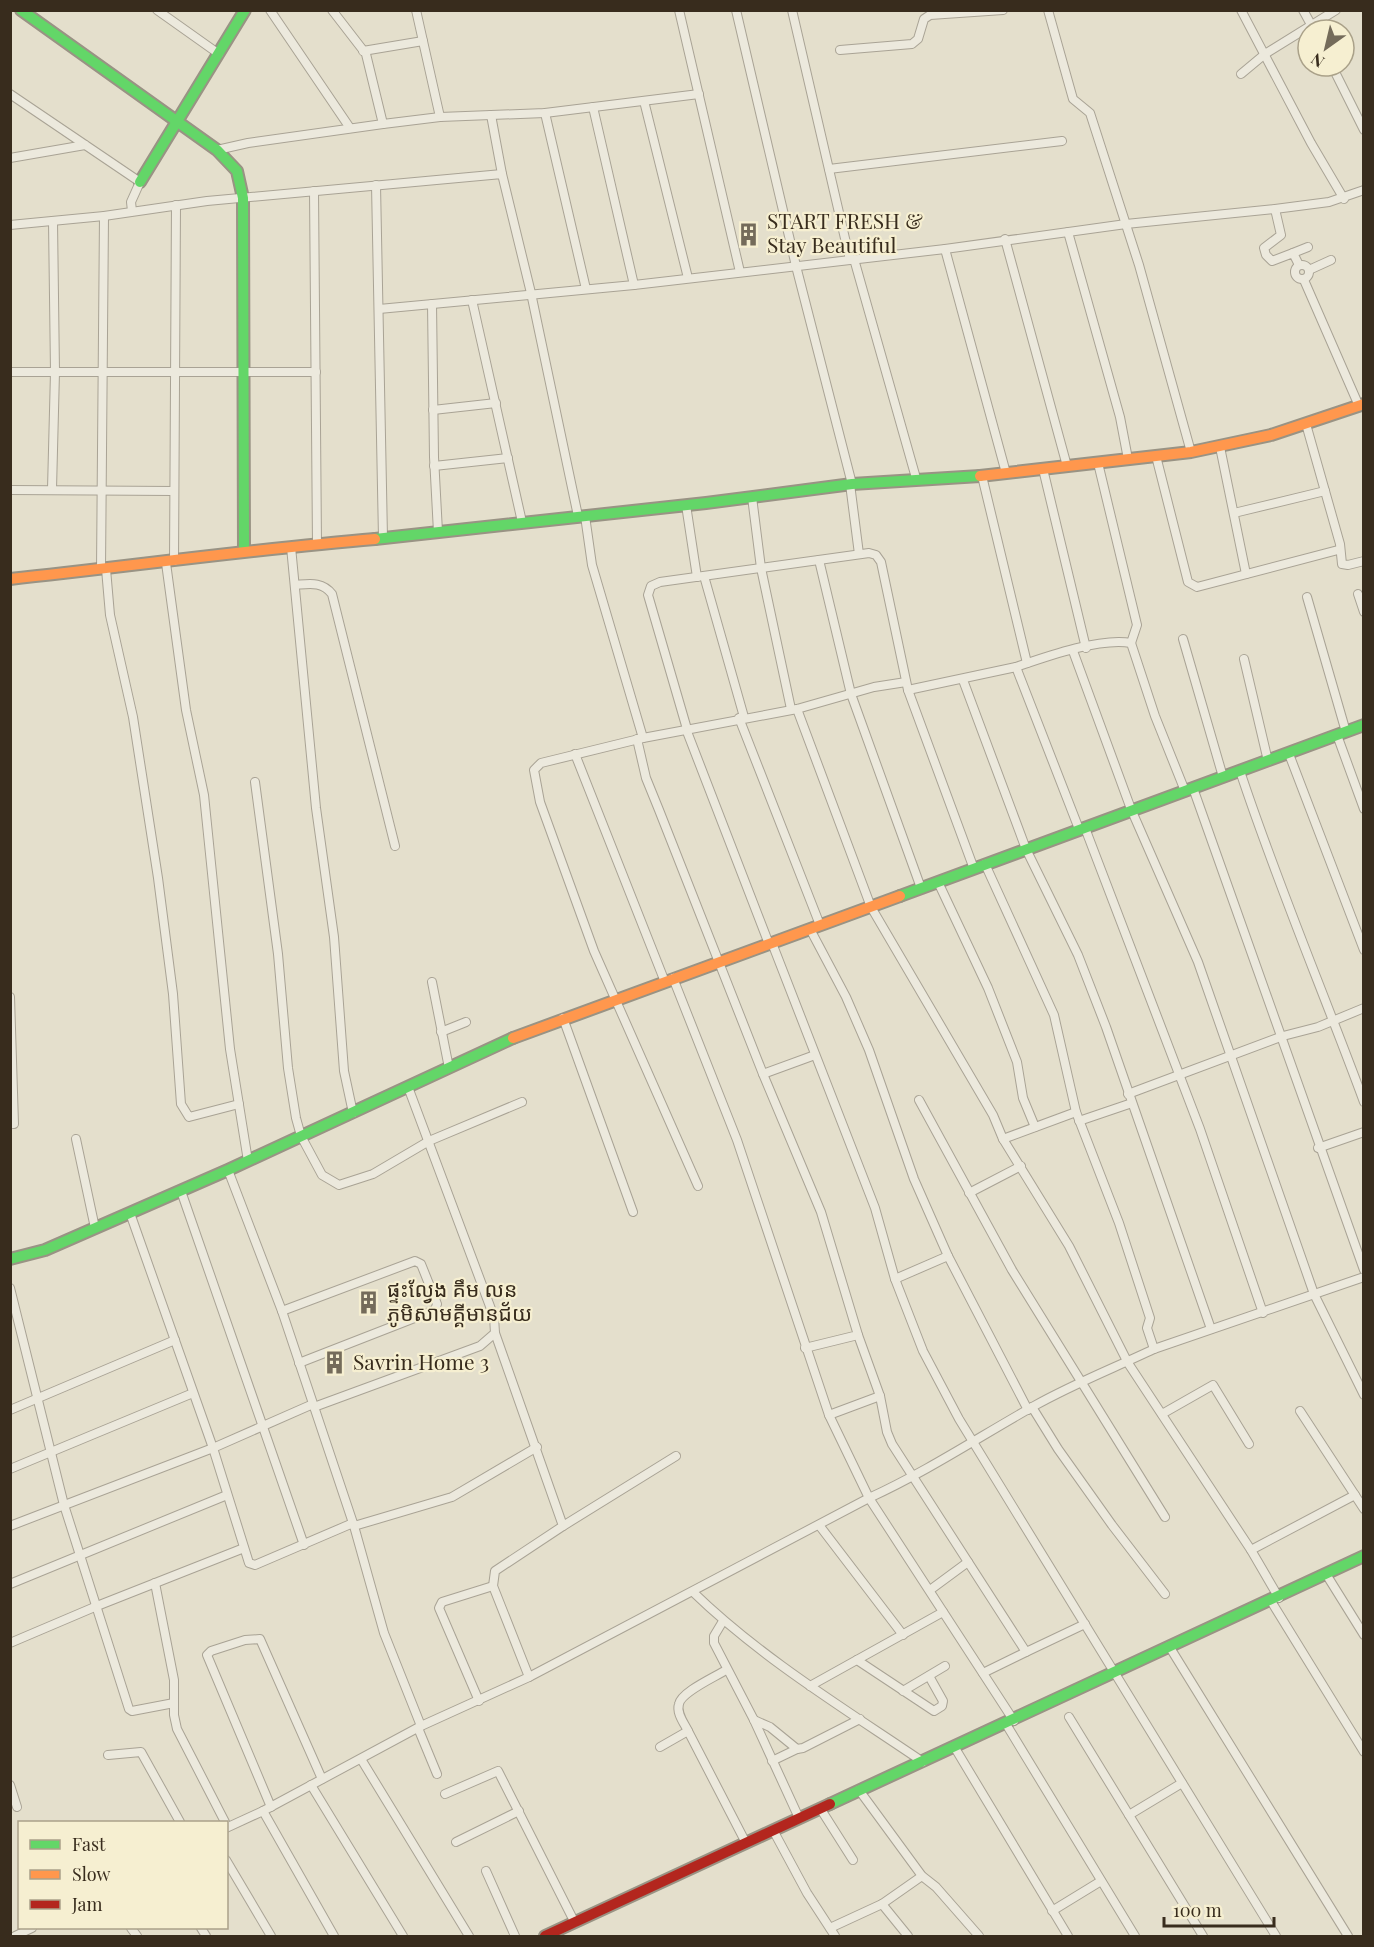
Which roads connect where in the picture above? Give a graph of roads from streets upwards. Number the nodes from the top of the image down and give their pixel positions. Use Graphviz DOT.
graph roads {
  1 [pos="21,10"];
  2 [pos="157,10"];
  3 [pos="245,10"];
  4 [pos="270,10"];
  5 [pos="332,10"];
  6 [pos="416,10"];
  7 [pos="679,10"];
  8 [pos="736,10"];
  9 [pos="792,10"];
  10 [pos="1003,10"];
  11 [pos="1048,10"];
  12 [pos="1241,10"];
  13 [pos="1296,37"];
  14 [pos="423,41"];
  15 [pos="840,50"];
  16 [pos="363,51"];
  17 [pos="219,54"];
  18 [pos="1265,54"];
  19 [pos="1241,74"];
  20 [pos="1338,78"];
  21 [pos="10,94"];
  22 [pos="699,94"];
  23 [pos="644,101"];
  24 [pos="593,107"];
  25 [pos="545,113"];
  26 [pos="491,115"];
  27 [pos="440,117"];
  28 [pos="177,121"];
  29 [pos="383,124"];
  30 [pos="350,128"];
  31 [pos="1364,130"];
  32 [pos="1062,141"];
  33 [pos="85,145"];
  34 [pos="217,150"];
  35 [pos="10,158"];
  36 [pos="829,170"];
  37 [pos="502,174"];
  38 [pos="140,182"];
  39 [pos="376,185"];
  40 [pos="1364,190"];
  41 [pos="314,191"];
  42 [pos="243,198"];
  43 [pos="1344,199"];
  44 [pos="176,206"];
  45 [pos="1275,209"];
  46 [pos="132,211"];
  47 [pos="104,216"];
  48 [pos="53,221"];
  49 [pos="1126,224"];
  50 [pos="10,225"];
  51 [pos="1068,232"];
  52 [pos="1005,239"];
  53 [pos="1308,247"];
  54 [pos="945,249"];
  55 [pos="1293,253"];
  56 [pos="852,260"];
  57 [pos="1331,260"];
  58 [pos="1299,265"];
  59 [pos="796,266"];
  60 [pos="1309,270"];
  61 [pos="740,272"];
  62 [pos="688,278"];
  63 [pos="1304,280"];
  64 [pos="634,285"];
  65 [pos="586,289"];
  66 [pos="531,293"];
  67 [pos="472,300"];
  68 [pos="432,304"];
  69 [pos="379,309"];
  70 [pos="176,371"];
  71 [pos="245,371"];
  72 [pos="10,372"];
  73 [pos="55,372"];
  74 [pos="316,372"];
  75 [pos="103,373"];
  76 [pos="496,403"];
  77 [pos="1361,405"];
  78 [pos="433,410"];
  79 [pos="1306,424"];
  80 [pos="1220,447"];
  81 [pos="1191,452"];
  82 [pos="1156,456"];
  83 [pos="508,458"];
  84 [pos="1128,459"];
  85 [pos="1098,463"];
  86 [pos="434,466"];
  87 [pos="1067,466"];
  88 [pos="1043,469"];
  89 [pos="1006,473"];
  90 [pos="982,476"];
  91 [pos="916,478"];
  92 [pos="851,484"];
  93 [pos="10,489"];
  94 [pos="52,489"];
  95 [pos="104,490"];
  96 [pos="1325,491"];
  97 [pos="174,492"];
  98 [pos="752,497"];
  99 [pos="687,505"];
  100 [pos="1234,513"];
  101 [pos="582,516"];
  102 [pos="522,522"];
  103 [pos="438,532"];
  104 [pos="383,538"];
  105 [pos="317,544"];
  106 [pos="291,547"];
  107 [pos="244,550"];
  108 [pos="1338,550"];
  109 [pos="859,554"];
  110 [pos="819,560"];
  111 [pos="1364,561"];
  112 [pos="170,562"];
  113 [pos="761,568"];
  114 [pos="104,569"];
  115 [pos="1246,574"];
  116 [pos="700,576"];
  117 [pos="10,579"];
  118 [pos="295,585"];
  119 [pos="1358,594"];
  120 [pos="1307,597"];
  121 [pos="1364,612"];
  122 [pos="1183,639"];
  123 [pos="1131,643"];
  124 [pos="1086,648"];
  125 [pos="1073,651"];
  126 [pos="1244,659"];
  127 [pos="1027,663"];
  128 [pos="1016,668"];
  129 [pos="963,680"];
  130 [pos="907,686"];
  131 [pos="851,694"];
  132 [pos="794,709"];
  133 [pos="742,718"];
  134 [pos="1364,725"];
  135 [pos="686,729"];
  136 [pos="1342,733"];
  137 [pos="640,738"];
  138 [pos="575,754"];
  139 [pos="1289,754"];
  140 [pos="1268,761"];
  141 [pos="1240,771"];
  142 [pos="1223,777"];
  143 [pos="255,782"];
  144 [pos="1189,789"];
  145 [pos="1131,809"];
  146 [pos="1364,809"];
  147 [pos="1082,829"];
  148 [pos="395,846"];
  149 [pos="1026,849"];
  150 [pos="985,864"];
  151 [pos="974,869"];
  152 [pos="938,882"];
  153 [pos="921,888"];
  154 [pos="871,907"];
  155 [pos="815,927"];
  156 [pos="771,944"];
  157 [pos="1364,950"];
  158 [pos="718,962"];
  159 [pos="669,980"];
  160 [pos="432,982"];
  161 [pos="10,997"];
  162 [pos="615,1000"];
  163 [pos="1364,1008"];
  164 [pos="563,1018"];
  165 [pos="1335,1020"];
  166 [pos="466,1022"];
  167 [pos="441,1032"];
  168 [pos="1283,1036"];
  169 [pos="815,1055"];
  170 [pos="1231,1056"];
  171 [pos="448,1068"];
  172 [pos="763,1074"];
  173 [pos="1180,1075"];
  174 [pos="408,1087"];
  175 [pos="1128,1094"];
  176 [pos="919,1100"];
  177 [pos="1364,1101"];
  178 [pos="522,1102"];
  179 [pos="1132,1103"];
  180 [pos="239,1104"];
  181 [pos="1076,1112"];
  182 [pos="353,1113"];
  183 [pos="1079,1121"];
  184 [pos="14,1124"];
  185 [pos="1035,1127"];
  186 [pos="1364,1132"];
  187 [pos="301,1136"];
  188 [pos="76,1139"];
  189 [pos="1003,1139"];
  190 [pos="429,1141"];
  191 [pos="1318,1148"];
  192 [pos="248,1161"];
  193 [pos="1021,1166"];
  194 [pos="228,1170"];
  195 [pos="698,1186"];
  196 [pos="181,1191"];
  197 [pos="969,1193"];
  198 [pos="633,1212"];
  199 [pos="130,1213"];
  200 [pos="95,1228"];
  201 [pos="948,1256"];
  202 [pos="10,1259"];
  203 [pos="1364,1270"];
  204 [pos="1364,1277"];
  205 [pos="895,1279"];
  206 [pos="10,1288"];
  207 [pos="1314,1294"];
  208 [pos="282,1311"];
  209 [pos="1263,1313"];
  210 [pos="1211,1329"];
  211 [pos="495,1333"];
  212 [pos="858,1335"];
  213 [pos="175,1340"];
  214 [pos="805,1348"];
  215 [pos="1154,1349"];
  216 [pos="299,1363"];
  217 [pos="1128,1363"];
  218 [pos="1082,1382"];
  219 [pos="194,1393"];
  220 [pos="1364,1395"];
  221 [pos="880,1396"];
  222 [pos="37,1398"];
  223 [pos="313,1406"];
  224 [pos="1030,1408"];
  225 [pos="10,1410"];
  226 [pos="1300,1411"];
  227 [pos="829,1414"];
  228 [pos="1162,1414"];
  229 [pos="262,1426"];
  230 [pos="972,1441"];
  231 [pos="1249,1444"];
  232 [pos="537,1447"];
  233 [pos="213,1448"];
  234 [pos="50,1451"];
  235 [pos="676,1456"];
  236 [pos="10,1469"];
  237 [pos="913,1478"];
  238 [pos="227,1495"];
  239 [pos="1355,1495"];
  240 [pos="869,1498"];
  241 [pos="64,1505"];
  242 [pos="1364,1509"];
  243 [pos="1165,1517"];
  244 [pos="354,1525"];
  245 [pos="819,1525"];
  246 [pos="10,1526"];
  247 [pos="563,1526"];
  248 [pos="304,1545"];
  249 [pos="244,1548"];
  250 [pos="1251,1550"];
  251 [pos="81,1555"];
  252 [pos="1364,1556"];
  253 [pos="968,1562"];
  254 [pos="1326,1574"];
  255 [pos="155,1583"];
  256 [pos="10,1584"];
  257 [pos="493,1586"];
  258 [pos="930,1590"];
  259 [pos="693,1592"];
  260 [pos="1165,1594"];
  261 [pos="1275,1599"];
  262 [pos="97,1606"];
  263 [pos="944,1612"];
  264 [pos="723,1621"];
  265 [pos="1085,1624"];
  266 [pos="903,1635"];
  267 [pos="1364,1635"];
  268 [pos="10,1644"];
  269 [pos="1170,1646"];
  270 [pos="1026,1652"];
  271 [pos="857,1660"];
  272 [pos="945,1666"];
  273 [pos="726,1670"];
  274 [pos="983,1672"];
  275 [pos="1112,1672"];
  276 [pos="929,1676"];
  277 [pos="529,1677"];
  278 [pos="810,1686"];
  279 [pos="903,1691"];
  280 [pos="479,1701"];
  281 [pos="174,1703"];
  282 [pos="1069,1717"];
  283 [pos="860,1719"];
  284 [pos="754,1720"];
  285 [pos="1010,1723"];
  286 [pos="419,1727"];
  287 [pos="688,1731"];
  288 [pos="660,1747"];
  289 [pos="955,1748"];
  290 [pos="797,1749"];
  291 [pos="1364,1752"];
  292 [pos="108,1755"];
  293 [pos="361,1759"];
  294 [pos="772,1761"];
  295 [pos="923,1762"];
  296 [pos="437,1774"];
  297 [pos="322,1779"];
  298 [pos="1182,1783"];
  299 [pos="10,1785"];
  300 [pos="311,1785"];
  301 [pos="859,1790"];
  302 [pos="445,1794"];
  303 [pos="17,1807"];
  304 [pos="820,1808"];
  305 [pos="267,1809"];
  306 [pos="519,1811"];
  307 [pos="1129,1815"];
  308 [pos="799,1818"];
  309 [pos="179,1821"];
  310 [pos="223,1821"];
  311 [pos="228,1825"];
  312 [pos="773,1830"];
  313 [pos="456,1842"];
  314 [pos="746,1843"];
  315 [pos="853,1860"];
  316 [pos="228,1863"];
  317 [pos="486,1871"];
  318 [pos="922,1876"];
  319 [pos="1101,1881"];
  320 [pos="882,1904"];
  321 [pos="1052,1911"];
  322 [pos="575,1923"];
  323 [pos="830,1928"];
  324 [pos="30,1929"];
  325 [pos="15,1936"];
  326 [pos="270,1936"];
  327 [pos="334,1936"];
  328 [pos="403,1936"];
  329 [pos="469,1936"];
  330 [pos="515,1936"];
  331 [pos="545,1936"];
  332 [pos="835,1936"];
  333 [pos="908,1936"];
  334 [pos="979,1936"];
  335 [pos="1068,1936"];
  336 [pos="1135,1936"];
  337 [pos="1203,1936"];
  338 [pos="1276,1936"];
  339 [pos="1348,1936"];
  1 -- 28 [label="street"];
  2 -- 17 [label="street"];
  3 -- 17 [label="street"];
  4 -- 30 [label="street"];
  5 -- 16 [label="street"];
  6 -- 14 [label="street"];
  7 -- 22 [label="street"];
  8 -- 59 [label="street"];
  9 -- 36 [label="street"];
  10 -- 15 [label="street"];
  11 -- 49 [label="street"];
  12 -- 18 [label="street"];
  13 -- 18 [label="street"];
  14 -- 16 [label="street"];
  14 -- 27 [label="street"];
  16 -- 29 [label="street"];
  17 -- 28 [label="street"];
  18 -- 19 [label="street"];
  18 -- 43 [label="street"];
  20 -- 31 [label="street"];
  21 -- 33 [label="street"];
  22 -- 23 [label="street"];
  22 -- 61 [label="street"];
  23 -- 24 [label="street"];
  23 -- 62 [label="street"];
  24 -- 25 [label="street"];
  24 -- 64 [label="street"];
  25 -- 26 [label="street"];
  25 -- 65 [label="street"];
  26 -- 27 [label="street"];
  26 -- 37 [label="street"];
  27 -- 29 [label="street"];
  28 -- 34 [label="street"];
  28 -- 38 [label="street"];
  29 -- 30 [label="street"];
  30 -- 34 [label="street"];
  32 -- 36 [label="street"];
  33 -- 35 [label="street"];
  33 -- 38 [label="street"];
  34 -- 42 [label="street"];
  36 -- 56 [label="street"];
  37 -- 39 [label="street"];
  37 -- 66 [label="street"];
  38 -- 46 [label="street"];
  39 -- 41 [label="street"];
  39 -- 69 [label="street"];
  40 -- 43 [label="street"];
  41 -- 42 [label="street"];
  41 -- 74 [label="street"];
  42 -- 44 [label="street"];
  42 -- 71 [label="street"];
  43 -- 45 [label="street"];
  44 -- 46 [label="street"];
  44 -- 70 [label="street"];
  45 -- 49 [label="street"];
  45 -- 55 [label="street"];
  46 -- 47 [label="street"];
  47 -- 48 [label="street"];
  47 -- 75 [label="street"];
  48 -- 50 [label="street"];
  48 -- 73 [label="street"];
  49 -- 51 [label="street"];
  49 -- 81 [label="street"];
  51 -- 52 [label="street"];
  51 -- 84 [label="street"];
  52 -- 54 [label="street"];
  52 -- 87 [label="street"];
  53 -- 55 [label="street"];
  54 -- 56 [label="street"];
  54 -- 89 [label="street"];
  55 -- 58 [label="street"];
  56 -- 59 [label="street"];
  56 -- 91 [label="street"];
  57 -- 60 [label="street"];
  58 -- 60 [label="street"];
  58 -- 63 [label="street"];
  59 -- 61 [label="street"];
  59 -- 92 [label="street"];
  60 -- 63 [label="street"];
  61 -- 62 [label="street"];
  62 -- 64 [label="street"];
  63 -- 77 [label="street"];
  64 -- 65 [label="street"];
  65 -- 66 [label="street"];
  66 -- 67 [label="street"];
  66 -- 101 [label="street"];
  67 -- 68 [label="street"];
  67 -- 76 [label="street"];
  68 -- 69 [label="street"];
  68 -- 78 [label="street"];
  69 -- 104 [label="street"];
  70 -- 71 [label="street"];
  70 -- 75 [label="street"];
  70 -- 97 [label="street"];
  71 -- 74 [label="street"];
  71 -- 107 [label="street"];
  72 -- 73 [label="street"];
  73 -- 75 [label="street"];
  73 -- 94 [label="street"];
  74 -- 105 [label="street"];
  75 -- 95 [label="street"];
  76 -- 78 [label="street"];
  76 -- 83 [label="street"];
  77 -- 79 [label="street"];
  78 -- 86 [label="street"];
  79 -- 80 [label="street"];
  79 -- 96 [label="street"];
  80 -- 81 [label="street"];
  80 -- 100 [label="street"];
  81 -- 82 [label="street"];
  82 -- 84 [label="street"];
  82 -- 115 [label="street"];
  83 -- 86 [label="street"];
  83 -- 102 [label="street"];
  84 -- 85 [label="street"];
  85 -- 87 [label="street"];
  85 -- 123 [label="street"];
  86 -- 103 [label="street"];
  87 -- 88 [label="street"];
  88 -- 89 [label="street"];
  88 -- 124 [label="street"];
  89 -- 90 [label="street"];
  90 -- 91 [label="street"];
  90 -- 127 [label="street"];
  91 -- 92 [label="street"];
  92 -- 98 [label="street"];
  92 -- 109 [label="street"];
  93 -- 94 [label="street"];
  94 -- 95 [label="street"];
  95 -- 97 [label="street"];
  95 -- 114 [label="street"];
  96 -- 100 [label="street"];
  96 -- 108 [label="street"];
  97 -- 112 [label="street"];
  98 -- 99 [label="street"];
  98 -- 113 [label="street"];
  99 -- 101 [label="street"];
  99 -- 116 [label="street"];
  100 -- 115 [label="street"];
  101 -- 102 [label="street"];
  101 -- 137 [label="street"];
  102 -- 103 [label="street"];
  103 -- 104 [label="street"];
  104 -- 105 [label="street"];
  105 -- 106 [label="street"];
  106 -- 107 [label="street"];
  106 -- 118 [label="street"];
  107 -- 112 [label="street"];
  108 -- 111 [label="street"];
  108 -- 115 [label="street"];
  109 -- 110 [label="street"];
  109 -- 130 [label="street"];
  110 -- 113 [label="street"];
  110 -- 131 [label="street"];
  112 -- 114 [label="street"];
  112 -- 180 [label="street"];
  113 -- 116 [label="street"];
  113 -- 132 [label="street"];
  114 -- 117 [label="street"];
  114 -- 180 [label="street"];
  116 -- 133 [label="street"];
  116 -- 135 [label="street"];
  118 -- 148 [label="street"];
  118 -- 182 [label="street"];
  119 -- 121 [label="street"];
  120 -- 136 [label="street"];
  122 -- 142 [label="street"];
  123 -- 124 [label="street"];
  123 -- 144 [label="street"];
  124 -- 125 [label="street"];
  125 -- 127 [label="street"];
  125 -- 145 [label="street"];
  126 -- 140 [label="street"];
  127 -- 128 [label="street"];
  128 -- 129 [label="street"];
  128 -- 147 [label="street"];
  129 -- 130 [label="street"];
  129 -- 149 [label="street"];
  130 -- 131 [label="street"];
  130 -- 151 [label="street"];
  131 -- 132 [label="street"];
  131 -- 153 [label="street"];
  132 -- 133 [label="street"];
  132 -- 154 [label="street"];
  133 -- 135 [label="street"];
  133 -- 155 [label="street"];
  134 -- 136 [label="street"];
  135 -- 137 [label="street"];
  135 -- 156 [label="street"];
  136 -- 139 [label="street"];
  136 -- 146 [label="street"];
  137 -- 138 [label="street"];
  137 -- 158 [label="street"];
  138 -- 159 [label="street"];
  138 -- 162 [label="street"];
  139 -- 140 [label="street"];
  139 -- 157 [label="street"];
  140 -- 141 [label="street"];
  141 -- 142 [label="street"];
  141 -- 165 [label="street"];
  142 -- 144 [label="street"];
  143 -- 187 [label="street"];
  144 -- 145 [label="street"];
  144 -- 168 [label="street"];
  145 -- 147 [label="street"];
  145 -- 170 [label="street"];
  147 -- 149 [label="street"];
  147 -- 173 [label="street"];
  149 -- 150 [label="street"];
  149 -- 175 [label="street"];
  150 -- 151 [label="street"];
  150 -- 181 [label="street"];
  151 -- 152 [label="street"];
  152 -- 153 [label="street"];
  152 -- 185 [label="street"];
  153 -- 154 [label="street"];
  154 -- 155 [label="street"];
  154 -- 189 [label="street"];
  155 -- 156 [label="street"];
  155 -- 201 [label="street"];
  156 -- 158 [label="street"];
  156 -- 169 [label="street"];
  158 -- 159 [label="street"];
  158 -- 172 [label="street"];
  159 -- 162 [label="street"];
  159 -- 214 [label="street"];
  160 -- 167 [label="street"];
  161 -- 184 [label="street"];
  162 -- 164 [label="street"];
  162 -- 195 [label="street"];
  163 -- 165 [label="street"];
  164 -- 171 [label="street"];
  164 -- 198 [label="street"];
  165 -- 168 [label="street"];
  165 -- 177 [label="street"];
  166 -- 167 [label="street"];
  167 -- 171 [label="street"];
  168 -- 170 [label="street"];
  168 -- 191 [label="street"];
  169 -- 172 [label="street"];
  169 -- 205 [label="street"];
  170 -- 173 [label="street"];
  170 -- 207 [label="street"];
  171 -- 174 [label="street"];
  172 -- 212 [label="street"];
  173 -- 175 [label="street"];
  173 -- 209 [label="street"];
  174 -- 182 [label="street"];
  174 -- 190 [label="street"];
  175 -- 179 [label="street"];
  176 -- 197 [label="street"];
  178 -- 190 [label="street"];
  179 -- 183 [label="street"];
  179 -- 210 [label="street"];
  180 -- 192 [label="street"];
  181 -- 183 [label="street"];
  181 -- 185 [label="street"];
  182 -- 187 [label="street"];
  183 -- 215 [label="street"];
  185 -- 189 [label="street"];
  186 -- 191 [label="street"];
  187 -- 190 [label="street"];
  187 -- 192 [label="street"];
  188 -- 200 [label="street"];
  189 -- 193 [label="street"];
  190 -- 211 [label="street"];
  191 -- 203 [label="street"];
  192 -- 194 [label="street"];
  193 -- 197 [label="street"];
  193 -- 217 [label="street"];
  194 -- 196 [label="street"];
  194 -- 208 [label="street"];
  196 -- 199 [label="street"];
  196 -- 229 [label="street"];
  197 -- 218 [label="street"];
  199 -- 200 [label="street"];
  199 -- 213 [label="street"];
  200 -- 202 [label="street"];
  201 -- 205 [label="street"];
  201 -- 224 [label="street"];
  204 -- 207 [label="street"];
  205 -- 230 [label="street"];
  206 -- 222 [label="street"];
  207 -- 209 [label="street"];
  207 -- 220 [label="street"];
  208 -- 216 [label="street"];
  208 -- 216 [label="street"];
  209 -- 210 [label="street"];
  210 -- 215 [label="street"];
  211 -- 223 [label="street"];
  211 -- 232 [label="street"];
  212 -- 214 [label="street"];
  212 -- 221 [label="street"];
  213 -- 219 [label="street"];
  213 -- 222 [label="street"];
  214 -- 227 [label="street"];
  215 -- 217 [label="street"];
  216 -- 223 [label="street"];
  217 -- 218 [label="street"];
  217 -- 228 [label="street"];
  218 -- 224 [label="street"];
  218 -- 243 [label="street"];
  219 -- 233 [label="street"];
  219 -- 234 [label="street"];
  221 -- 227 [label="street"];
  221 -- 237 [label="street"];
  222 -- 225 [label="street"];
  222 -- 234 [label="street"];
  223 -- 229 [label="street"];
  223 -- 244 [label="street"];
  224 -- 230 [label="street"];
  224 -- 260 [label="street"];
  226 -- 239 [label="street"];
  227 -- 240 [label="street"];
  228 -- 231 [label="street"];
  228 -- 250 [label="street"];
  229 -- 233 [label="street"];
  229 -- 248 [label="street"];
  230 -- 237 [label="street"];
  230 -- 265 [label="street"];
  232 -- 244 [label="street"];
  232 -- 247 [label="street"];
  233 -- 238 [label="street"];
  233 -- 241 [label="street"];
  234 -- 236 [label="street"];
  234 -- 241 [label="street"];
  235 -- 247 [label="street"];
  237 -- 240 [label="street"];
  237 -- 253 [label="street"];
  238 -- 249 [label="street"];
  238 -- 251 [label="street"];
  239 -- 242 [label="street"];
  239 -- 250 [label="street"];
  240 -- 245 [label="street"];
  240 -- 258 [label="street"];
  241 -- 246 [label="street"];
  241 -- 251 [label="street"];
  244 -- 248 [label="street"];
  244 -- 286 [label="street"];
  245 -- 259 [label="street"];
  245 -- 266 [label="street"];
  247 -- 257 [label="street"];
  248 -- 249 [label="street"];
  249 -- 255 [label="street"];
  250 -- 261 [label="street"];
  251 -- 256 [label="street"];
  251 -- 262 [label="street"];
  252 -- 254 [label="street"];
  253 -- 258 [label="street"];
  253 -- 270 [label="street"];
  254 -- 261 [label="street"];
  254 -- 267 [label="street"];
  255 -- 262 [label="street"];
  255 -- 281 [label="street"];
  257 -- 277 [label="street"];
  257 -- 280 [label="street"];
  258 -- 263 [label="street"];
  259 -- 264 [label="street"];
  259 -- 277 [label="street"];
  261 -- 269 [label="street"];
  261 -- 291 [label="street"];
  262 -- 268 [label="street"];
  262 -- 281 [label="street"];
  263 -- 266 [label="street"];
  263 -- 274 [label="street"];
  264 -- 273 [label="street"];
  264 -- 278 [label="street"];
  265 -- 270 [label="street"];
  265 -- 275 [label="street"];
  266 -- 271 [label="street"];
  269 -- 275 [label="street"];
  269 -- 339 [label="street"];
  270 -- 274 [label="street"];
  271 -- 278 [label="street"];
  271 -- 279 [label="street"];
  272 -- 276 [label="street"];
  273 -- 284 [label="street"];
  273 -- 287 [label="street"];
  274 -- 285 [label="street"];
  275 -- 285 [label="street"];
  275 -- 298 [label="street"];
  276 -- 279 [label="street"];
  276 -- 279 [label="street"];
  277 -- 280 [label="street"];
  278 -- 283 [label="street"];
  280 -- 286 [label="street"];
  281 -- 310 [label="street"];
  282 -- 307 [label="street"];
  283 -- 290 [label="street"];
  283 -- 295 [label="street"];
  284 -- 290 [label="street"];
  284 -- 294 [label="street"];
  285 -- 289 [label="street"];
  285 -- 319 [label="street"];
  286 -- 293 [label="street"];
  286 -- 296 [label="street"];
  287 -- 288 [label="street"];
  287 -- 314 [label="street"];
  289 -- 295 [label="street"];
  289 -- 321 [label="street"];
  290 -- 294 [label="street"];
  292 -- 309 [label="street"];
  293 -- 297 [label="street"];
  293 -- 329 [label="street"];
  294 -- 308 [label="street"];
  295 -- 301 [label="street"];
  297 -- 300 [label="street"];
  297 -- 305 [label="street"];
  298 -- 307 [label="street"];
  298 -- 338 [label="street"];
  299 -- 303 [label="street"];
  300 -- 305 [label="street"];
  300 -- 328 [label="street"];
  301 -- 304 [label="street"];
  301 -- 318 [label="street"];
  302 -- 306 [label="street"];
  304 -- 308 [label="street"];
  304 -- 315 [label="street"];
  305 -- 311 [label="street"];
  305 -- 327 [label="street"];
  306 -- 313 [label="street"];
  306 -- 322 [label="street"];
  307 -- 337 [label="street"];
  308 -- 312 [label="street"];
  312 -- 314 [label="street"];
  312 -- 323 [label="street"];
  314 -- 322 [label="street"];
  316 -- 326 [label="street"];
  317 -- 330 [label="street"];
  318 -- 320 [label="street"];
  318 -- 334 [label="street"];
  319 -- 321 [label="street"];
  319 -- 336 [label="street"];
  320 -- 323 [label="street"];
  320 -- 333 [label="street"];
  321 -- 335 [label="street"];
  322 -- 331 [label="street"];
  323 -- 332 [label="street"];
  324 -- 325 [label="street"];
}
